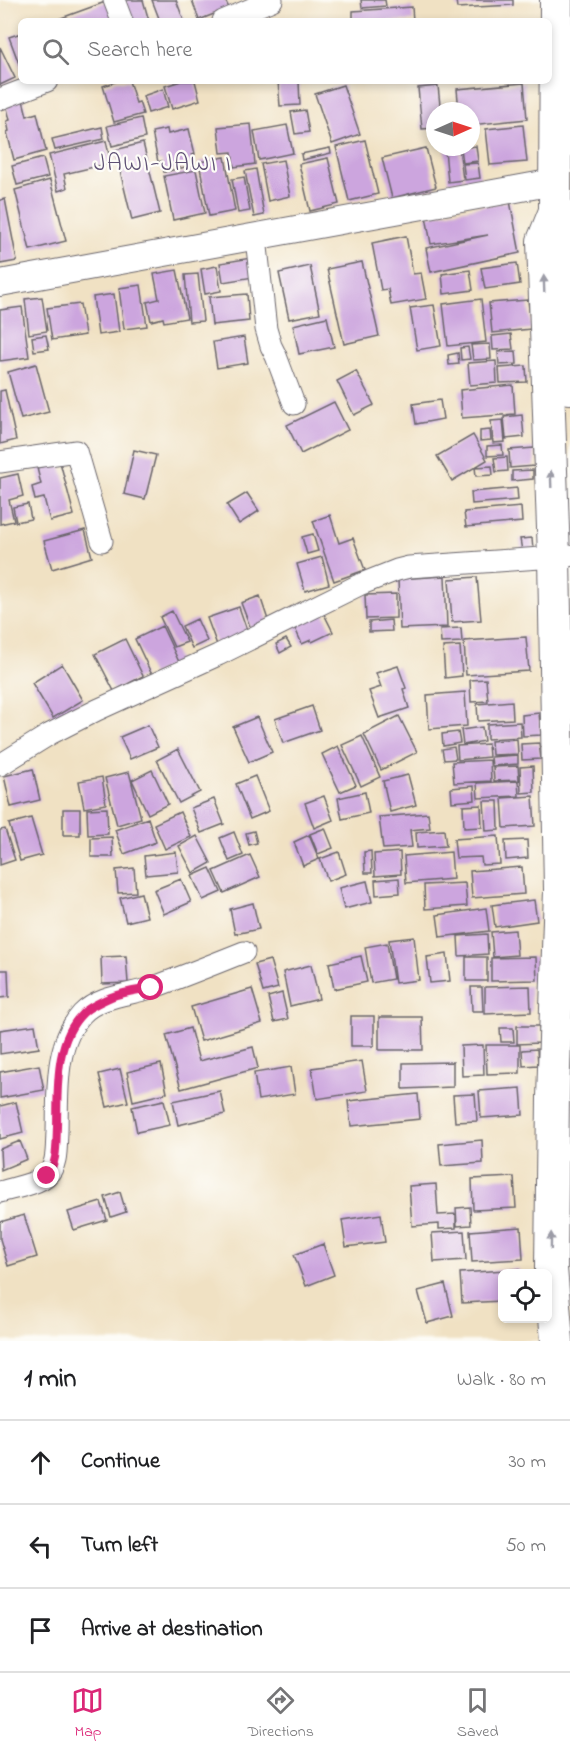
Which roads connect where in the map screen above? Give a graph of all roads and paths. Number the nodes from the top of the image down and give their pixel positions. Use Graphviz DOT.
graph roads {
  1 [pos="114,0"];
  2 [pos="272,0"];
  3 [pos="556,0"];
  4 [pos="121,18"];
  5 [pos="230,18"];
  6 [pos="39,84"];
  7 [pos="0,99"];
  8 [pos="560,190"];
  9 [pos="256,238"];
  10 [pos="0,283"];
  11 [pos="570,388"];
  12 [pos="294,404"];
  13 [pos="0,462"];
  14 [pos="102,541"];
  15 [pos="562,557"];
  16 [pos="0,765"];
  17 [pos="244,952"];
  18 [pos="561,1098"];
  19 [pos="0,1192"];
  20 [pos="557,1341"];
  1 -- 4 [label="street"];
  2 -- 5 [label="street"];
  3 -- 8 [label="main road"];
  6 -- 7 [label="street"];
  8 -- 9 [label="street"];
  8 -- 11 [label="main road"];
  15 -- 8 [label="main road, one-way"];
  9 -- 10 [label="street"];
  9 -- 12 [label="street"];
  13 -- 14 [label="street"];
  15 -- 16 [label="street"];
  15 -- 18 [label="main road"];
  17 -- 19 [label="street"];
  20 -- 18 [label="main road, one-way"];
}
